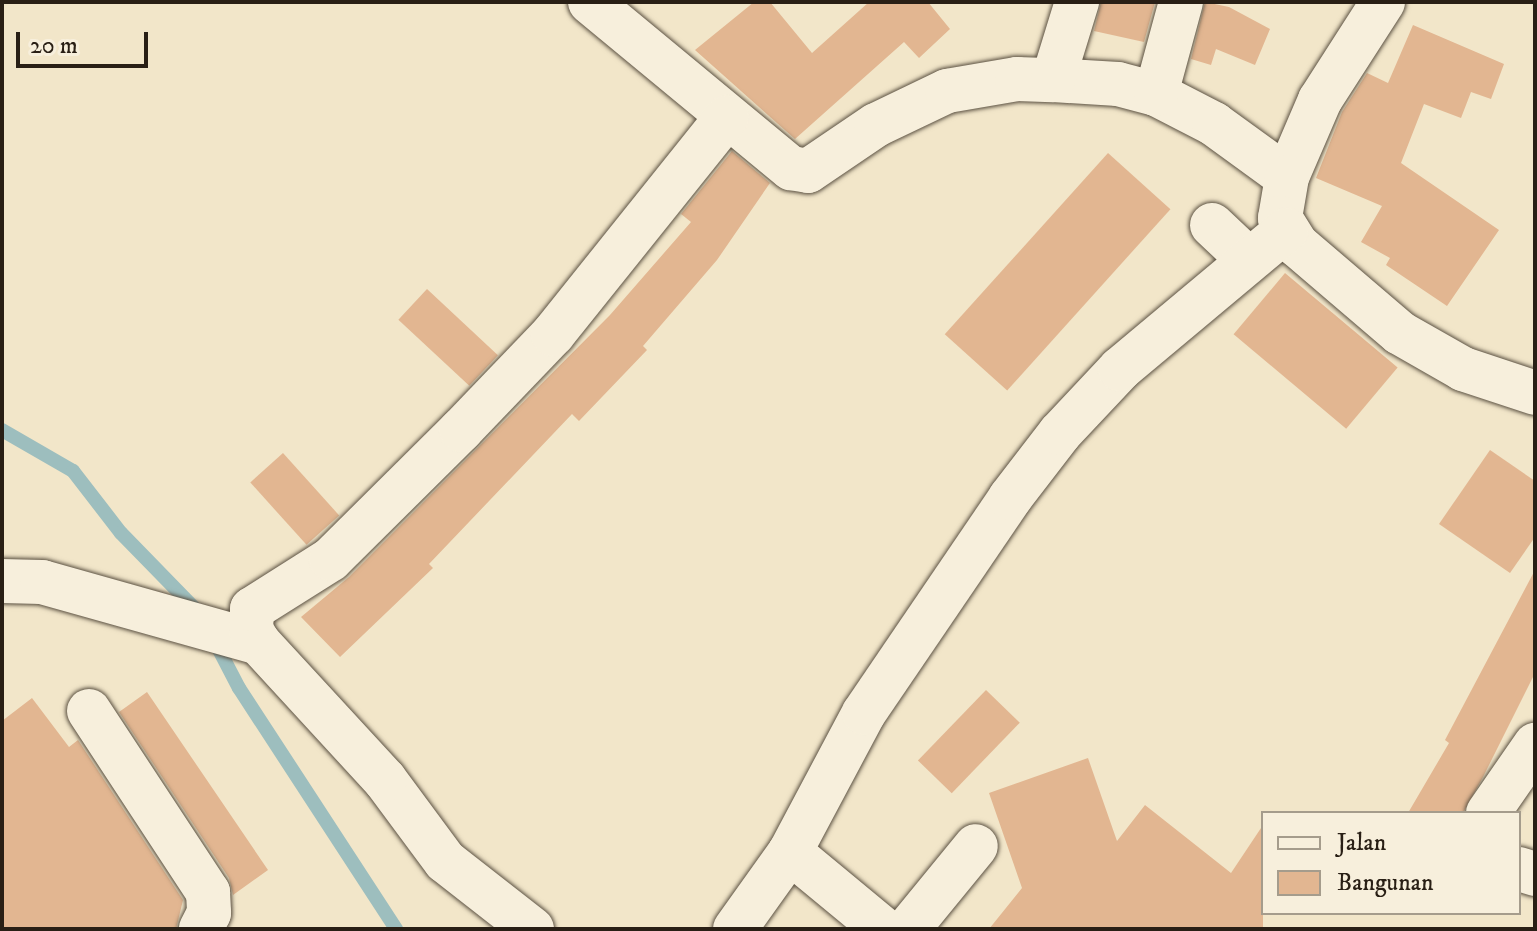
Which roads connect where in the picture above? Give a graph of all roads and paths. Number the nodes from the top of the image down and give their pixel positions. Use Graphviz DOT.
graph roads {
  1 [pos="590,2"];
  2 [pos="1077,2"];
  3 [pos="1181,2"];
  4 [pos="1383,2"];
  5 [pos="1053,80"];
  6 [pos="1156,94"];
  7 [pos="727,117"];
  8 [pos="1287,177"];
  9 [pos="1212,225"];
  10 [pos="1286,230"];
  11 [pos="1248,259"];
  12 [pos="1535,393"];
  13 [pos="2,581"];
  14 [pos="259,643"];
  15 [pos="89,711"];
  16 [pos="1535,745"];
  17 [pos="1489,811"];
  18 [pos="976,846"];
  19 [pos="790,852"];
  20 [pos="201,929"];
  21 [pos="532,929"];
  22 [pos="735,929"];
  23 [pos="883,929"];
  24 [pos="908,929"];
  1 -- 7 [label="street"];
  2 -- 5 [label="street"];
  3 -- 6 [label="street"];
  4 -- 8 [label="street"];
  5 -- 6 [label="street"];
  5 -- 7 [label="street"];
  6 -- 8 [label="street"];
  7 -- 14 [label="street"];
  8 -- 10 [label="street"];
  9 -- 11 [label="street"];
  10 -- 11 [label="street"];
  10 -- 12 [label="street"];
  11 -- 19 [label="street"];
  13 -- 14 [label="street"];
  14 -- 21 [label="street"];
  15 -- 20 [label="street"];
  16 -- 17 [label="street"];
  18 -- 24 [label="street"];
  19 -- 22 [label="street"];
  19 -- 23 [label="street"];
}
